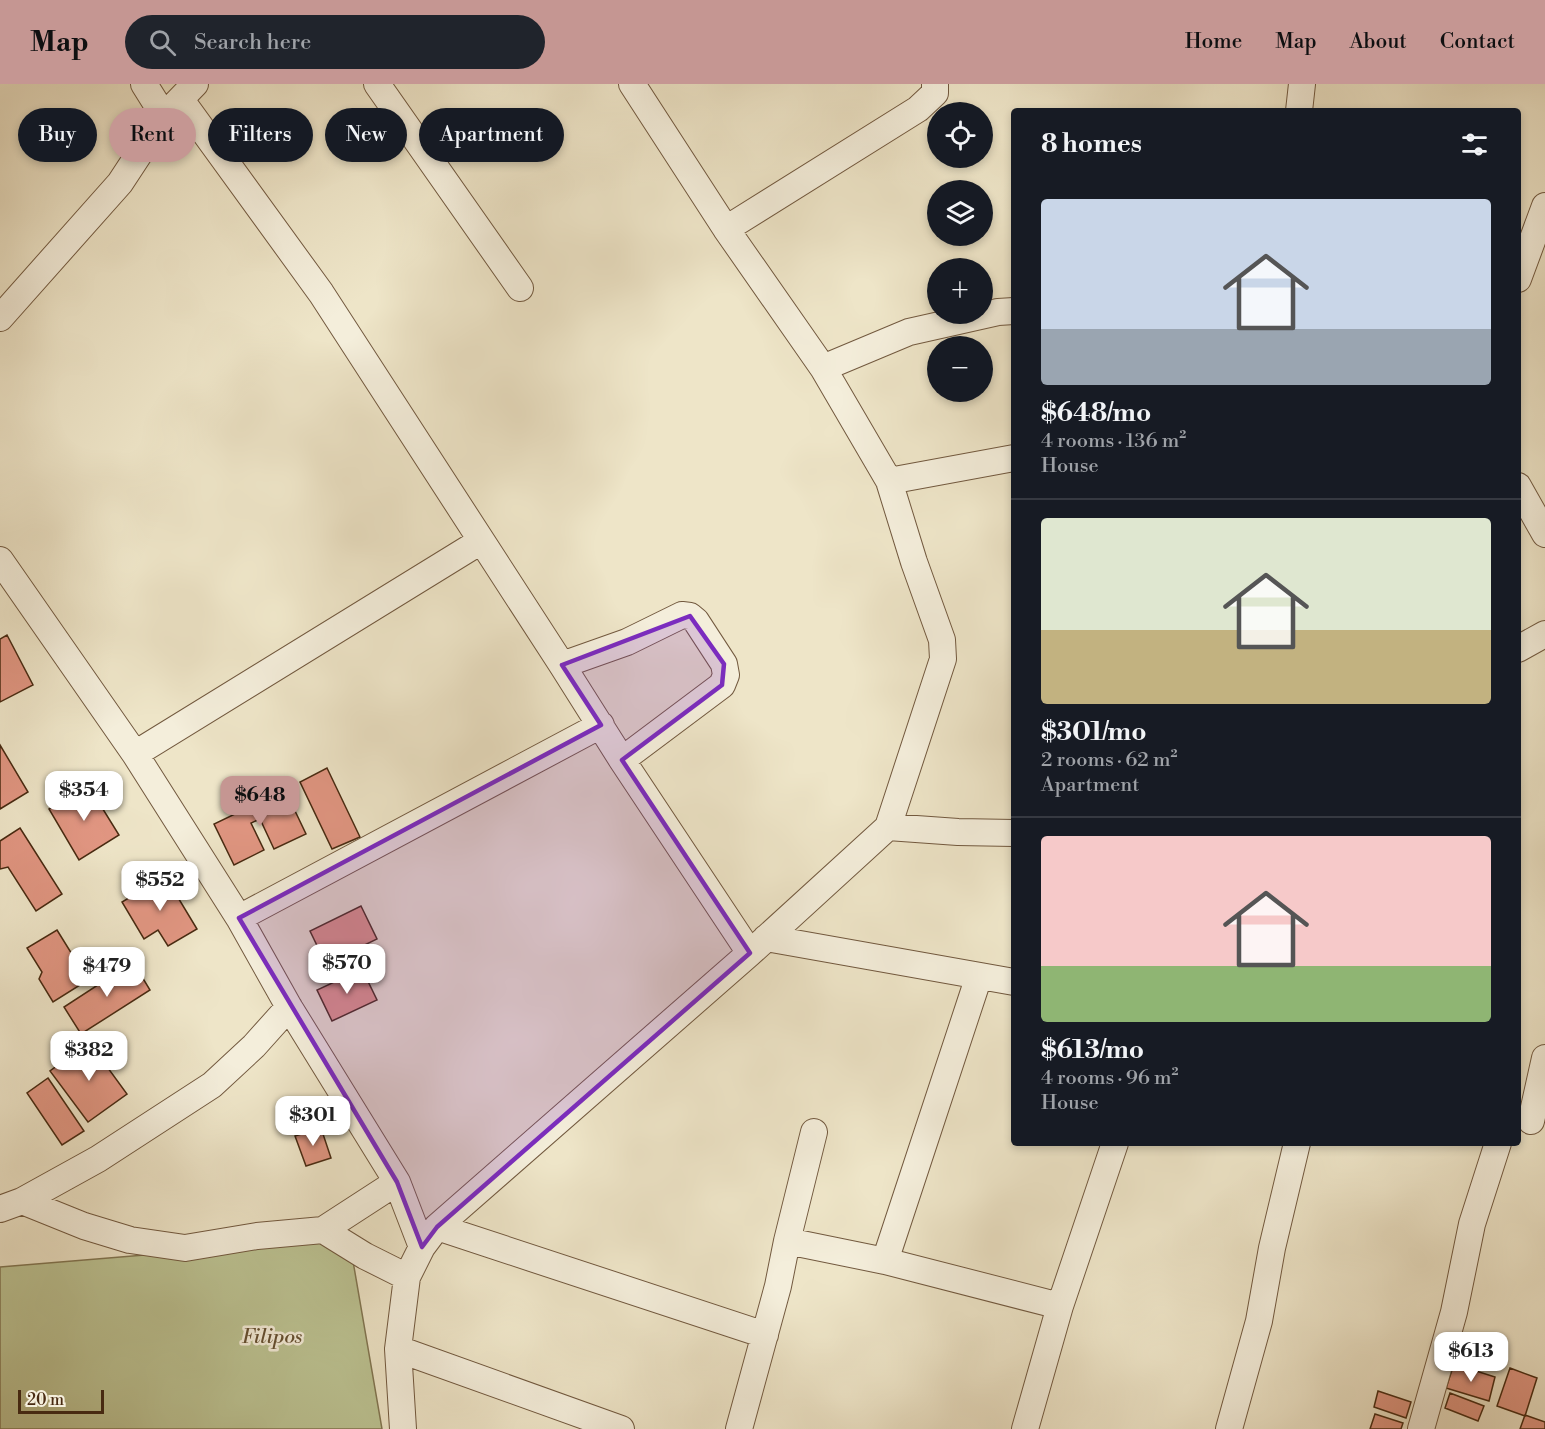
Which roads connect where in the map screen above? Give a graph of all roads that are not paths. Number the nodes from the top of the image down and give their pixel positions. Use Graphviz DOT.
graph roads {
  1 [pos="144,84"];
  2 [pos="377,84"];
  3 [pos="632,84"];
  4 [pos="935,84"];
  5 [pos="1302,84"];
  6 [pos="180,100"];
  7 [pos="1299,108"];
  8 [pos="1545,206"];
  9 [pos="726,229"];
  10 [pos="1521,271"];
  11 [pos="520,288"];
  12 [pos="1011,311"];
  13 [pos="0,318"];
  14 [pos="823,368"];
  15 [pos="1011,459"];
  16 [pos="889,481"];
  17 [pos="1521,491"];
  18 [pos="1545,534"];
  19 [pos="481,541"];
  20 [pos="0,560"];
  21 [pos="1545,634"];
  22 [pos="1521,647"];
  23 [pos="562,664"];
  24 [pos="601,725"];
  25 [pos="135,754"];
  26 [pos="622,760"];
  27 [pos="888,827"];
  28 [pos="1011,833"];
  29 [pos="239,918"];
  30 [pos="758,946"];
  31 [pos="979,976"];
  32 [pos="1011,981"];
  33 [pos="289,1007"];
  34 [pos="1545,1058"];
  35 [pos="1531,1121"];
  36 [pos="814,1132"];
  37 [pos="1114,1146"];
  38 [pos="1296,1146"];
  39 [pos="1497,1146"];
  40 [pos="398,1182"];
  41 [pos="11,1205"];
  42 [pos="437,1227"];
  43 [pos="323,1230"];
  44 [pos="787,1241"];
  45 [pos="422,1247"];
  46 [pos="885,1261"];
  47 [pos="407,1277"];
  48 [pos="1060,1306"];
  49 [pos="765,1335"];
  50 [pos="398,1349"];
  51 [pos="403,1429"];
  52 [pos="621,1429"];
  53 [pos="739,1429"];
  54 [pos="1025,1429"];
  55 [pos="1229,1429"];
  56 [pos="1421,1429"];
  1 -- 6 [label="street"];
  2 -- 11 [label="street"];
  3 -- 9 [label="street"];
  4 -- 9 [label="street"];
  5 -- 7 [label="street"];
  6 -- 13 [label="street"];
  6 -- 19 [label="street"];
  8 -- 10 [label="street"];
  9 -- 14 [label="street"];
  12 -- 14 [label="street"];
  14 -- 16 [label="street"];
  15 -- 16 [label="street"];
  16 -- 27 [label="street"];
  17 -- 18 [label="street"];
  19 -- 23 [label="street"];
  19 -- 25 [label="street"];
  20 -- 25 [label="street"];
  21 -- 22 [label="street"];
  23 -- 24 [label="street"];
  23 -- 26 [label="street"];
  24 -- 26 [label="street"];
  24 -- 29 [label="street"];
  25 -- 29 [label="street"];
  26 -- 30 [label="street"];
  27 -- 28 [label="street"];
  27 -- 30 [label="street"];
  29 -- 33 [label="street"];
  30 -- 31 [label="street"];
  30 -- 42 [label="street"];
  31 -- 32 [label="street"];
  31 -- 46 [label="street"];
  33 -- 40 [label="street"];
  33 -- 41 [label="street"];
  34 -- 35 [label="street"];
  36 -- 44 [label="street"];
  37 -- 48 [label="street"];
  38 -- 55 [label="street"];
  39 -- 56 [label="street"];
  40 -- 43 [label="street"];
  40 -- 45 [label="street"];
  41 -- 43 [label="street"];
  42 -- 45 [label="street"];
  42 -- 49 [label="street"];
  43 -- 47 [label="street"];
  44 -- 46 [label="street"];
  44 -- 49 [label="street"];
  45 -- 47 [label="street"];
  46 -- 48 [label="street"];
  47 -- 50 [label="street"];
  48 -- 54 [label="street"];
  49 -- 53 [label="street"];
  50 -- 51 [label="street"];
  50 -- 52 [label="street"];
}
